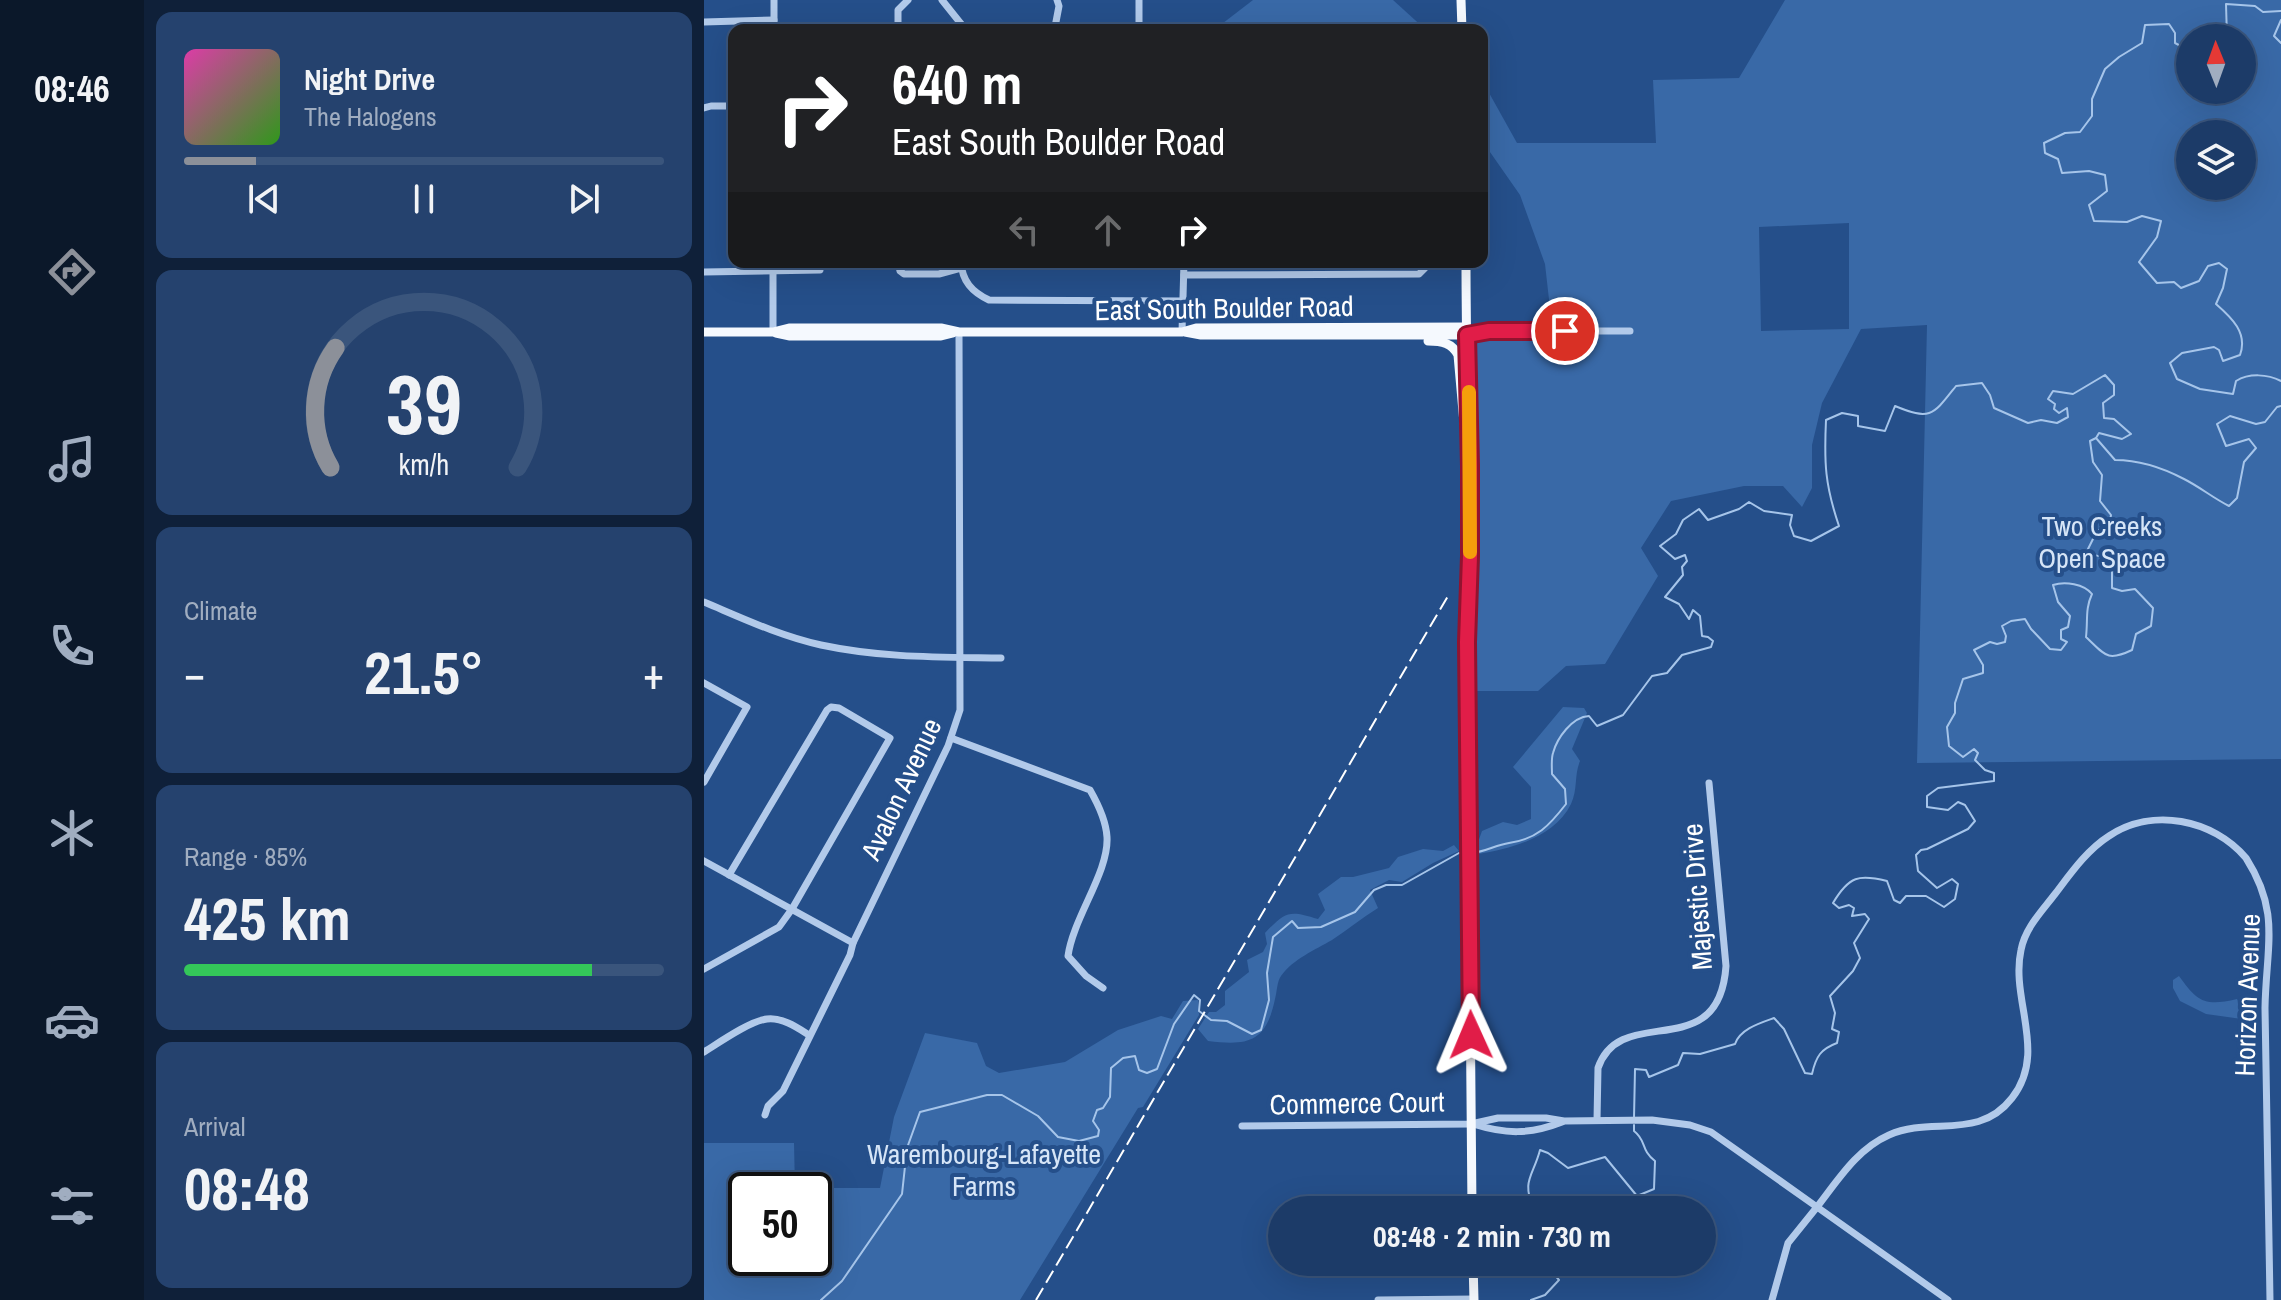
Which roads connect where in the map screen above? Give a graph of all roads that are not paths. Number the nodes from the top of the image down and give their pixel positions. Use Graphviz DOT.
graph roads {
  1 [pos="774,0"];
  2 [pos="908,0"];
  3 [pos="942,0"];
  4 [pos="1057,0"];
  5 [pos="1139,0"];
  6 [pos="1461,0"];
  7 [pos="774,20"];
  8 [pos="704,22"];
  9 [pos="774,24"];
  10 [pos="898,24"];
  11 [pos="961,24"];
  12 [pos="1060,24"];
  13 [pos="1139,24"];
  14 [pos="1462,24"];
  15 [pos="728,106"];
  16 [pos="704,108"];
  17 [pos="750,268"];
  18 [pos="773,268"];
  19 [pos="796,268"];
  20 [pos="899,268"];
  21 [pos="954,268"];
  22 [pos="962,268"];
  23 [pos="1184,268"];
  24 [pos="1425,268"];
  25 [pos="1466,268"];
  26 [pos="820,270"];
  27 [pos="704,272"];
  28 [pos="1184,275"];
  29 [pos="1184,301"];
  30 [pos="1467,331"];
  31 [pos="1630,331"];
  32 [pos="704,332"];
  33 [pos="773,332"];
  34 [pos="959,332"];
  35 [pos="1182,332"];
  36 [pos="1325,335"];
  37 [pos="1470,466"];
  38 [pos="704,602"];
  39 [pos="961,657"];
  40 [pos="1001,658"];
  41 [pos="704,683"];
  42 [pos="951,738"];
  43 [pos="704,782"];
  44 [pos="1709,783"];
  45 [pos="704,861"];
  46 [pos="729,875"];
  47 [pos="792,909"];
  48 [pos="853,943"];
  49 [pos="704,969"];
  50 [pos="1103,988"];
  51 [pos="809,1035"];
  52 [pos="704,1052"];
  53 [pos="765,1115"];
  54 [pos="1597,1120"];
  55 [pos="1564,1121"];
  56 [pos="1471,1124"];
  57 [pos="1242,1126"];
  58 [pos="1472,1196"];
  59 [pos="1817,1207"];
  60 [pos="1473,1276"];
  61 [pos="1378,1300"];
  62 [pos="1474,1300"];
  63 [pos="1772,1300"];
  64 [pos="1948,1300"];
  65 [pos="2270,1300"];
  1 -- 7 [label="street"];
  2 -- 10 [label="street"];
  3 -- 11 [label="street"];
  4 -- 12 [label="street"];
  5 -- 13 [label="street"];
  6 -- 14 [label="main road"];
  7 -- 8 [label="street"];
  7 -- 9 [label="street"];
  15 -- 16 [label="street"];
  17 -- 27 [label="street"];
  18 -- 33 [label="street"];
  19 -- 26 [label="street"];
  20 -- 21 [label="street"];
  22 -- 29 [label="street"];
  23 -- 28 [label="street"];
  24 -- 28 [label="street"];
  25 -- 30 [label="main road"];
  28 -- 29 [label="street"];
  29 -- 35 [label="street"];
  30 -- 31 [label="street, East South Boulder Road"];
  30 -- 35 [label="main road, East South Boulder Road"];
  30 -- 36 [label="main road, East South Boulder Road"];
  30 -- 37 [label="main road"];
  32 -- 33 [label="main road, East South Boulder Road"];
  33 -- 34 [label="main road, East South Boulder Road"];
  34 -- 35 [label="main road, East South Boulder Road"];
  34 -- 39 [label="street, Avalon Avenue"];
  35 -- 36 [label="main road"];
  36 -- 37 [label="main road, East South Boulder Road"];
  37 -- 56 [label="main road"];
  38 -- 39 [label="street"];
  39 -- 40 [label="street"];
  39 -- 42 [label="street, Avalon Avenue"];
  41 -- 43 [label="street"];
  42 -- 48 [label="street, Avalon Avenue"];
  42 -- 50 [label="street"];
  44 -- 54 [label="street, Majestic Drive"];
  45 -- 46 [label="street"];
  46 -- 47 [label="street"];
  46 -- 47 [label="street"];
  47 -- 48 [label="street"];
  47 -- 49 [label="street"];
  48 -- 51 [label="street, Avalon Avenue"];
  51 -- 52 [label="street"];
  51 -- 53 [label="street, Avalon Avenue"];
  54 -- 55 [label="street"];
  54 -- 59 [label="street"];
  55 -- 56 [label="street"];
  55 -- 56 [label="street"];
  56 -- 57 [label="street, Commerce Court"];
  56 -- 58 [label="main road"];
  59 -- 63 [label="street, Horizon Avenue"];
  59 -- 64 [label="street"];
  59 -- 65 [label="street, Horizon Avenue"];
  60 -- 62 [label="main road"];
  61 -- 62 [label="street"];
}
